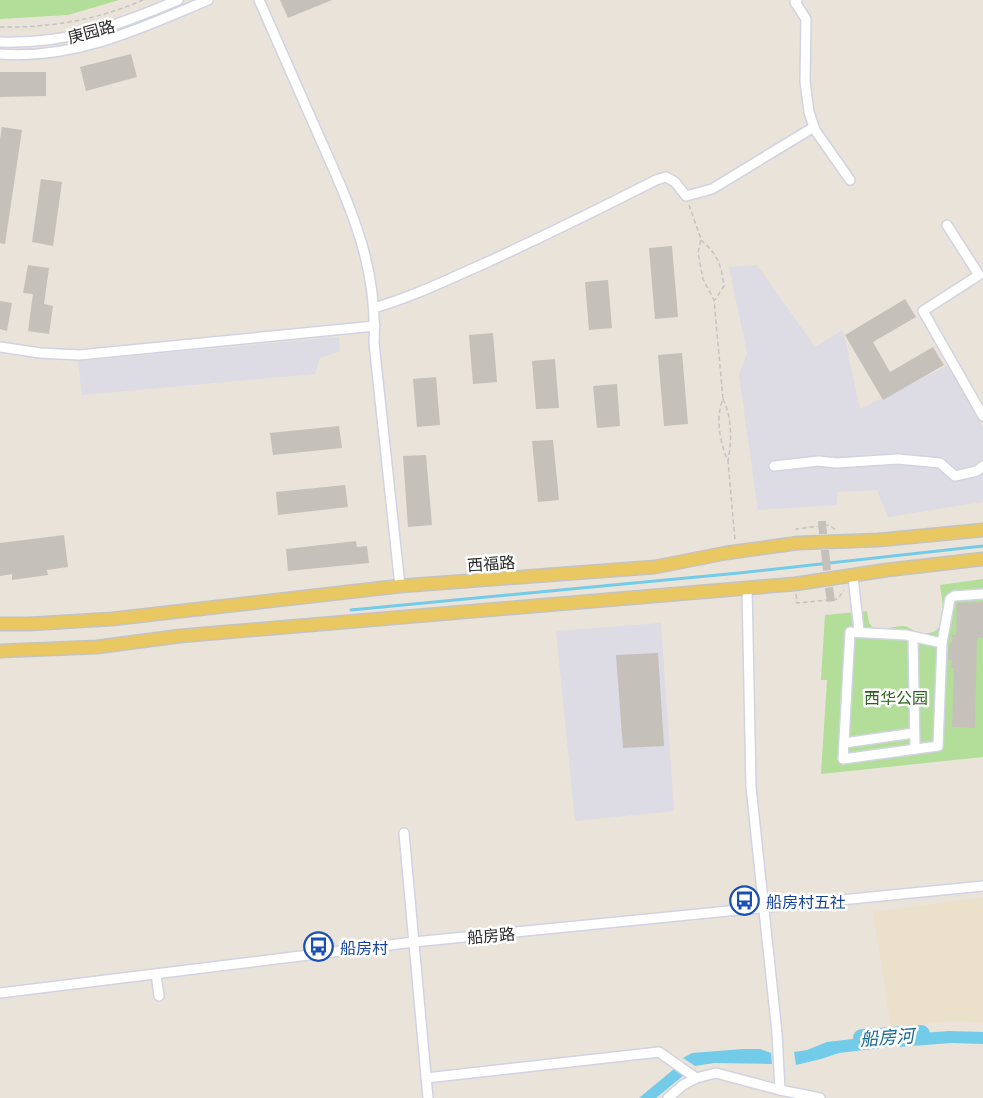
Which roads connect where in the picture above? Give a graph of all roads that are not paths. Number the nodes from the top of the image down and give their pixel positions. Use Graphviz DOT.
graph roads {
  1 [pos="178,0"];
  2 [pos="208,0"];
  3 [pos="259,0"];
  4 [pos="797,0"];
  5 [pos="0,42"];
  6 [pos="0,54"];
  7 [pos="814,127"];
  8 [pos="850,180"];
  9 [pos="947,225"];
  10 [pos="374,308"];
  11 [pos="375,326"];
  12 [pos="0,347"];
  13 [pos="983,416"];
  14 [pos="774,466"];
  15 [pos="983,466"];
  16 [pos="983,530"];
  17 [pos="983,559"];
  18 [pos="853,576"];
  19 [pos="400,586"];
  20 [pos="747,587"];
  21 [pos="983,594"];
  22 [pos="0,624"];
  23 [pos="859,631"];
  24 [pos="913,638"];
  25 [pos="942,643"];
  26 [pos="0,651"];
  27 [pos="914,733"];
  28 [pos="844,743"];
  29 [pos="915,749"];
  30 [pos="405,833"];
  31 [pos="983,886"];
  32 [pos="763,909"];
  33 [pos="414,942"];
  34 [pos="156,974"];
  35 [pos="0,993"];
  36 [pos="159,996"];
  37 [pos="426,1078"];
  38 [pos="696,1078"];
  39 [pos="780,1090"];
  40 [pos="428,1098"];
  41 [pos="668,1098"];
  42 [pos="820,1098"];
  1 -- 5 [label="street, 庚园路"];
  2 -- 6 [label="street"];
  3 -- 10 [label="street"];
  4 -- 7 [label="street"];
  7 -- 8 [label="street"];
  7 -- 10 [label="street"];
  9 -- 13 [label="street"];
  10 -- 11 [label="street"];
  11 -- 12 [label="street"];
  11 -- 19 [label="street"];
  14 -- 15 [label="street"];
  16 -- 19 [label="main road, 西福路"];
  17 -- 18 [label="main road"];
  18 -- 20 [label="main road"];
  18 -- 23 [label="street"];
  19 -- 22 [label="main road, 西福路"];
  20 -- 26 [label="main road"];
  20 -- 32 [label="street"];
  21 -- 25 [label="street"];
  23 -- 24 [label="street"];
  23 -- 28 [label="street"];
  24 -- 25 [label="street"];
  24 -- 27 [label="street"];
  25 -- 29 [label="street"];
  27 -- 28 [label="street"];
  27 -- 29 [label="street"];
  28 -- 29 [label="street"];
  30 -- 33 [label="street"];
  31 -- 32 [label="street, 船房路"];
  32 -- 33 [label="street, 船房路"];
  32 -- 39 [label="street"];
  33 -- 34 [label="street, 船房路"];
  33 -- 37 [label="street"];
  34 -- 35 [label="street, 船房路"];
  34 -- 36 [label="street"];
  37 -- 38 [label="street"];
  37 -- 40 [label="street"];
  38 -- 39 [label="street"];
  38 -- 41 [label="street"];
  39 -- 42 [label="street"];
}
